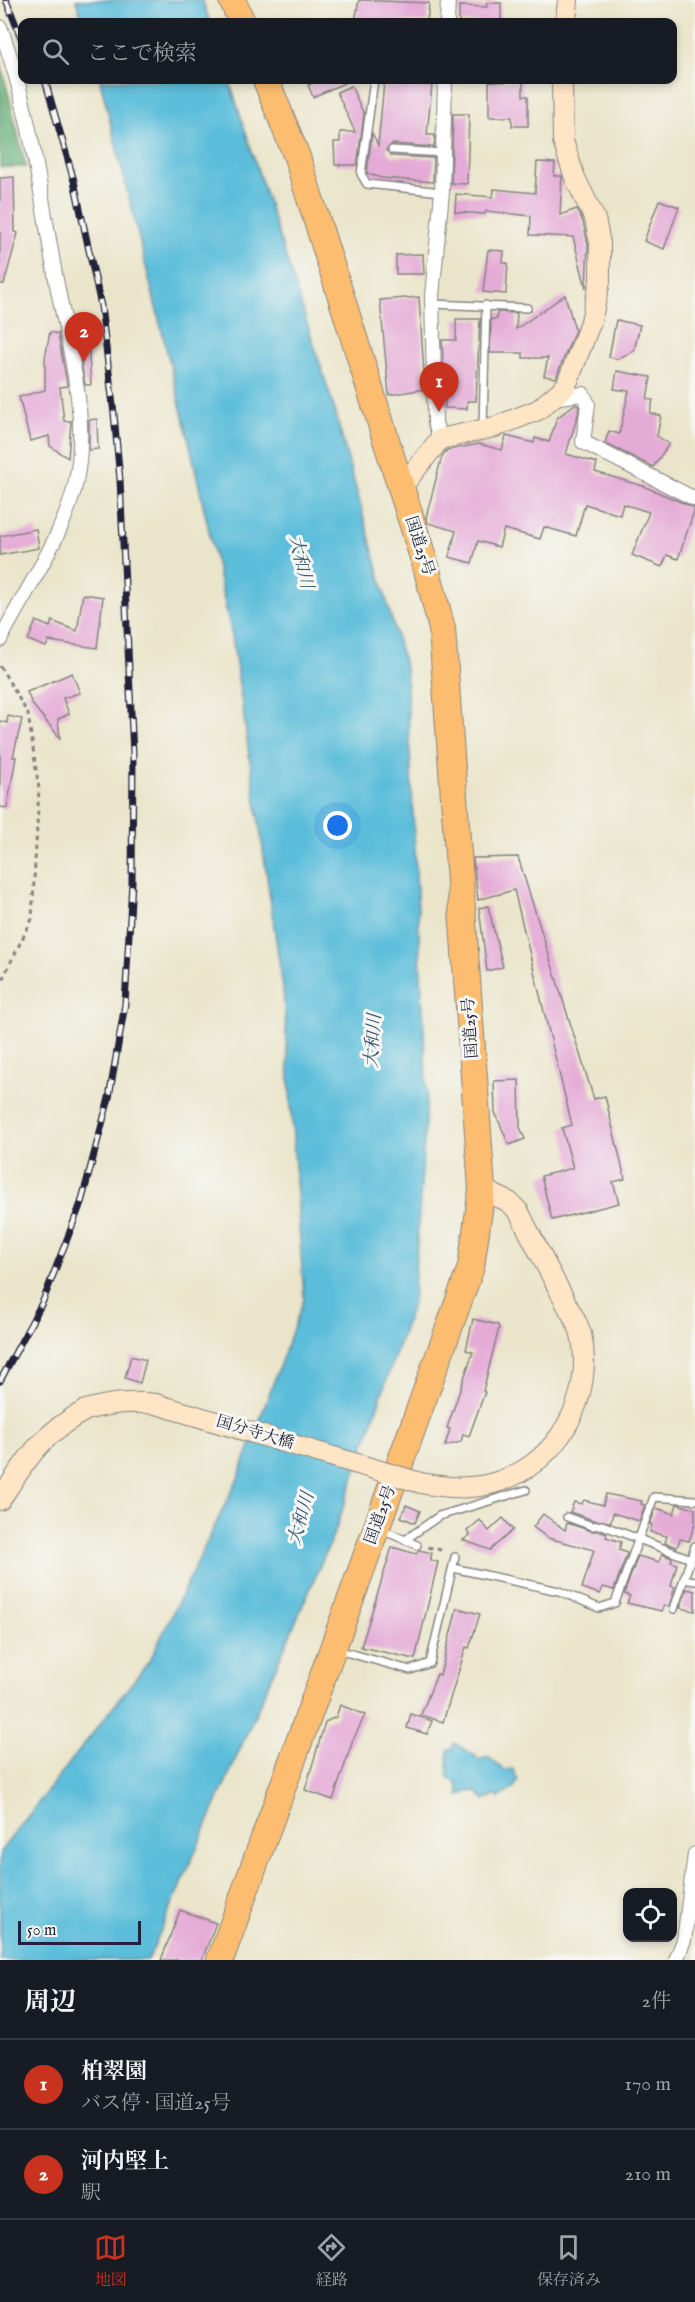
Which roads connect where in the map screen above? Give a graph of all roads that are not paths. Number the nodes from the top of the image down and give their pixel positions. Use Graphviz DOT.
graph roads {
  1 [pos="232,0"];
  2 [pos="448,0"];
  3 [pos="568,0"];
  4 [pos="240,18"];
  5 [pos="447,18"];
  6 [pos="566,18"];
  7 [pos="0,27"];
  8 [pos="268,84"];
  9 [pos="373,84"];
  10 [pos="445,84"];
  11 [pos="562,84"];
  12 [pos="392,150"];
  13 [pos="443,153"];
  14 [pos="442,192"];
  15 [pos="432,304"];
  16 [pos="486,305"];
  17 [pos="528,308"];
  18 [pos="551,398"];
  19 [pos="483,429"];
  20 [pos="440,438"];
  21 [pos="400,489"];
  22 [pos="695,499"];
  23 [pos="0,640"];
  24 [pos="482,1189"];
  25 [pos="526,1490"];
  26 [pos="0,1500"];
  27 [pos="695,1500"];
  28 [pos="567,1517"];
  29 [pos="377,1528"];
  30 [pos="405,1540"];
  31 [pos="638,1540"];
  32 [pos="417,1545"];
  33 [pos="695,1546"];
  34 [pos="455,1557"];
  35 [pos="691,1559"];
  36 [pos="453,1568"];
  37 [pos="684,1580"];
  38 [pos="695,1581"];
  39 [pos="674,1609"];
  40 [pos="333,1649"];
  41 [pos="695,1854"];
  42 [pos="220,1960"];
  43 [pos="676,1960"];
  1 -- 4 [label="highway"];
  2 -- 5 [label="street"];
  3 -- 6 [label="street"];
  7 -- 23 [label="street"];
  8 -- 21 [label="highway, 国道25号"];
  9 -- 14 [label="lane"];
  10 -- 13 [label="street"];
  11 -- 18 [label="street"];
  12 -- 13 [label="lane"];
  13 -- 14 [label="street"];
  14 -- 15 [label="street"];
  15 -- 16 [label="lane"];
  15 -- 20 [label="street"];
  16 -- 17 [label="lane"];
  16 -- 19 [label="lane"];
  18 -- 19 [label="street"];
  18 -- 22 [label="street"];
  19 -- 20 [label="street"];
  20 -- 21 [label="street"];
  21 -- 24 [label="highway, 国道25号"];
  24 -- 26 [label="street, 国分寺大橋, bridge"];
  24 -- 29 [label="highway, 国道25号"];
  25 -- 30 [label="lane"];
  27 -- 31 [label="lane"];
  28 -- 31 [label="lane"];
  29 -- 30 [label="lane"];
  29 -- 40 [label="highway, 国道25号"];
  30 -- 32 [label="lane"];
  31 -- 35 [label="lane"];
  31 -- 36 [label="lane"];
  33 -- 35 [label="lane"];
  34 -- 36 [label="lane"];
  35 -- 37 [label="lane"];
  36 -- 40 [label="lane"];
  37 -- 38 [label="lane"];
  37 -- 39 [label="lane"];
  40 -- 42 [label="highway, 国道25号"];
  41 -- 43 [label="street"];
}
